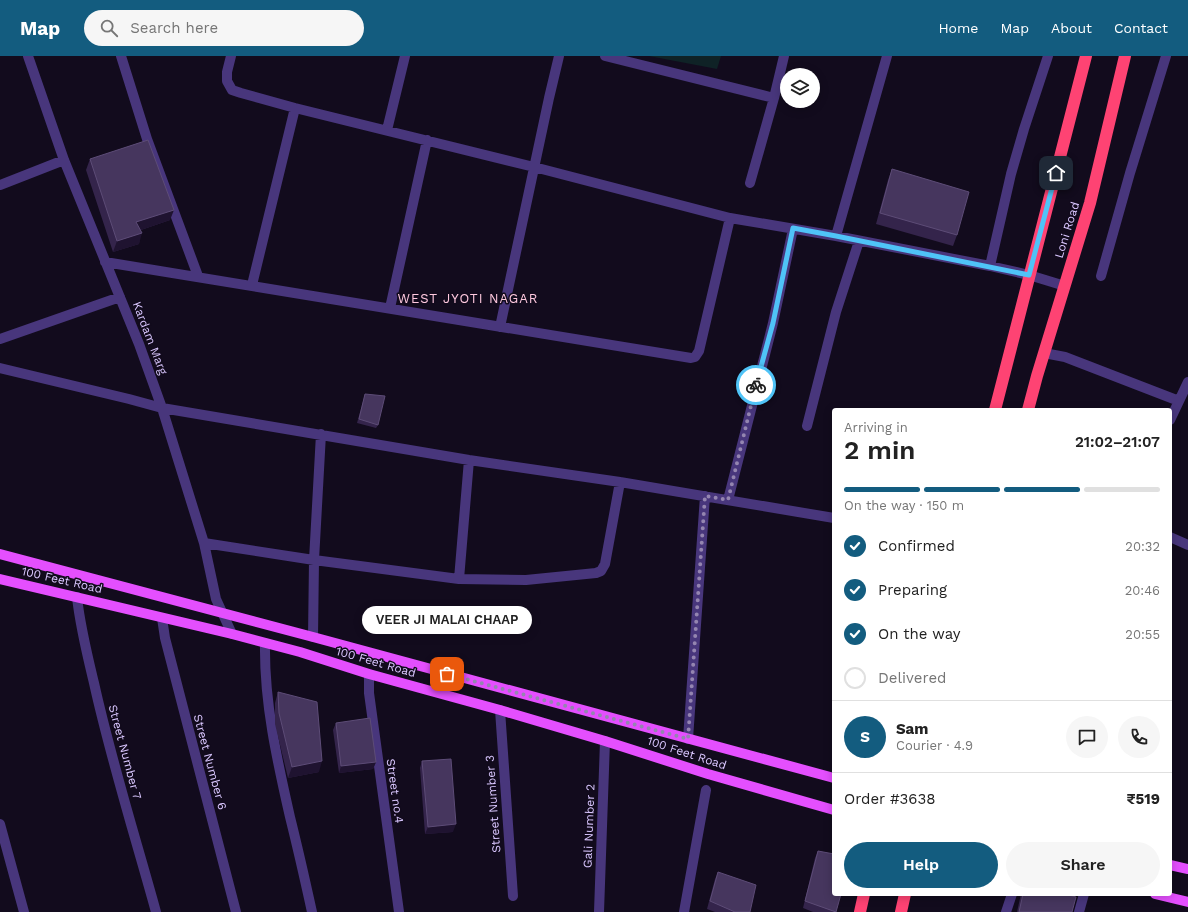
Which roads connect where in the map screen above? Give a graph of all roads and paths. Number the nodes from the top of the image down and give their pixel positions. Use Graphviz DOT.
graph roads {
  1 [pos="28,56"];
  2 [pos="121,56"];
  3 [pos="231,56"];
  4 [pos="405,56"];
  5 [pos="559,56"];
  6 [pos="605,56"];
  7 [pos="784,56"];
  8 [pos="888,56"];
  9 [pos="1048,56"];
  10 [pos="1086,56"];
  11 [pos="1125,56"];
  12 [pos="1166,56"];
  13 [pos="774,98"];
  14 [pos="295,108"];
  15 [pos="387,130"];
  16 [pos="427,140"];
  17 [pos="64,160"];
  18 [pos="534,167"];
  19 [pos="750,183"];
  20 [pos="0,185"];
  21 [pos="730,218"];
  22 [pos="793,228"];
  23 [pos="836,236"];
  24 [pos="859,241"];
  25 [pos="105,262"];
  26 [pos="990,266"];
  27 [pos="1029,275"];
  28 [pos="198,276"];
  29 [pos="1101,276"];
  30 [pos="252,285"];
  31 [pos="1065,286"];
  32 [pos="120,297"];
  33 [pos="390,308"];
  34 [pos="500,327"];
  35 [pos="0,338"];
  36 [pos="1044,353"];
  37 [pos="0,368"];
  38 [pos="1188,382"];
  39 [pos="1178,401"];
  40 [pos="162,408"];
  41 [pos="996,408"];
  42 [pos="1029,408"];
  43 [pos="1172,415"];
  44 [pos="807,426"];
  45 [pos="321,434"];
  46 [pos="469,460"];
  47 [pos="620,482"];
  48 [pos="705,496"];
  49 [pos="728,500"];
  50 [pos="832,518"];
  51 [pos="1172,539"];
  52 [pos="204,543"];
  53 [pos="1188,545"];
  54 [pos="0,554"];
  55 [pos="314,560"];
  56 [pos="0,579"];
  57 [pos="460,579"];
  58 [pos="77,597"];
  59 [pos="222,613"];
  60 [pos="162,618"];
  61 [pos="232,634"];
  62 [pos="313,637"];
  63 [pos="265,643"];
  64 [pos="369,674"];
  65 [pos="500,710"];
  66 [pos="688,739"];
  67 [pos="605,741"];
  68 [pos="832,777"];
  69 [pos="706,790"];
  70 [pos="832,809"];
  71 [pos="0,824"];
  72 [pos="1172,865"];
  73 [pos="1188,869"];
  74 [pos="513,896"];
  75 [pos="864,896"];
  76 [pos="905,896"];
  77 [pos="1011,896"];
  78 [pos="1083,896"];
  79 [pos="1163,896"];
  80 [pos="1188,902"];
  81 [pos="24,912"];
  82 [pos="156,912"];
  83 [pos="236,912"];
  84 [pos="312,912"];
  85 [pos="399,912"];
  86 [pos="599,912"];
  87 [pos="684,912"];
  88 [pos="860,912"];
  89 [pos="901,912"];
  90 [pos="1006,912"];
  91 [pos="1079,912"];
  1 -- 17 [label="street, Kardam Marg"];
  2 -- 28 [label="street"];
  3 -- 14 [label="street"];
  4 -- 15 [label="street"];
  5 -- 18 [label="street"];
  6 -- 13 [label="street"];
  7 -- 13 [label="street"];
  8 -- 23 [label="street"];
  9 -- 26 [label="street"];
  10 -- 27 [label="highway, Loni Road"];
  11 -- 31 [label="highway, Loni Road"];
  12 -- 29 [label="street"];
  13 -- 19 [label="street"];
  14 -- 15 [label="street"];
  14 -- 30 [label="street"];
  15 -- 16 [label="street"];
  16 -- 18 [label="street"];
  16 -- 33 [label="street"];
  17 -- 20 [label="street"];
  17 -- 25 [label="street, Kardam Marg"];
  18 -- 21 [label="street"];
  18 -- 34 [label="street"];
  21 -- 22 [label="street"];
  21 -- 34 [label="street"];
  22 -- 23 [label="street"];
  22 -- 49 [label="street"];
  23 -- 24 [label="street"];
  24 -- 26 [label="street"];
  24 -- 44 [label="street"];
  25 -- 28 [label="street"];
  25 -- 32 [label="street, Kardam Marg"];
  26 -- 27 [label="street"];
  27 -- 31 [label="street"];
  27 -- 41 [label="highway, Loni Road"];
  28 -- 30 [label="street"];
  30 -- 33 [label="street"];
  31 -- 36 [label="highway, Loni Road"];
  32 -- 35 [label="street"];
  32 -- 40 [label="street, Kardam Marg"];
  33 -- 34 [label="street"];
  36 -- 39 [label="street"];
  36 -- 42 [label="highway, Loni Road"];
  37 -- 40 [label="street"];
  38 -- 39 [label="street"];
  39 -- 43 [label="street"];
  40 -- 45 [label="street"];
  40 -- 52 [label="street, Kardam Marg"];
  45 -- 46 [label="street"];
  45 -- 55 [label="street"];
  46 -- 47 [label="street"];
  46 -- 57 [label="street"];
  47 -- 48 [label="street"];
  47 -- 57 [label="street"];
  48 -- 49 [label="street"];
  48 -- 66 [label="street"];
  49 -- 50 [label="street"];
  51 -- 53 [label="street"];
  52 -- 55 [label="street"];
  52 -- 59 [label="street, Kardam Marg"];
  54 -- 59 [label="main road, 100 Feet Road"];
  55 -- 57 [label="street"];
  55 -- 62 [label="street"];
  56 -- 58 [label="main road, 100 Feet Road"];
  58 -- 60 [label="main road, 100 Feet Road"];
  58 -- 82 [label="street, Street Number 7"];
  59 -- 61 [label="street, Kardam Marg"];
  59 -- 62 [label="main road, 100 Feet Road"];
  60 -- 61 [label="main road, 100 Feet Road"];
  60 -- 83 [label="street, Street Number 6"];
  61 -- 63 [label="main road, 100 Feet Road"];
  62 -- 66 [label="main road, 100 Feet Road"];
  63 -- 64 [label="main road, 100 Feet Road"];
  63 -- 84 [label="street"];
  64 -- 65 [label="main road, 100 Feet Road"];
  64 -- 85 [label="street, Street no.4"];
  65 -- 67 [label="main road, 100 Feet Road"];
  65 -- 74 [label="street, Street Number 3"];
  66 -- 68 [label="main road, 100 Feet Road"];
  67 -- 70 [label="main road, 100 Feet Road"];
  67 -- 86 [label="street, Gali Number 2"];
  69 -- 87 [label="street"];
  71 -- 81 [label="street"];
  72 -- 73 [label="main road"];
  75 -- 88 [label="highway"];
  76 -- 89 [label="highway"];
  77 -- 90 [label="street"];
  78 -- 91 [label="street"];
  79 -- 80 [label="main road"];
}
